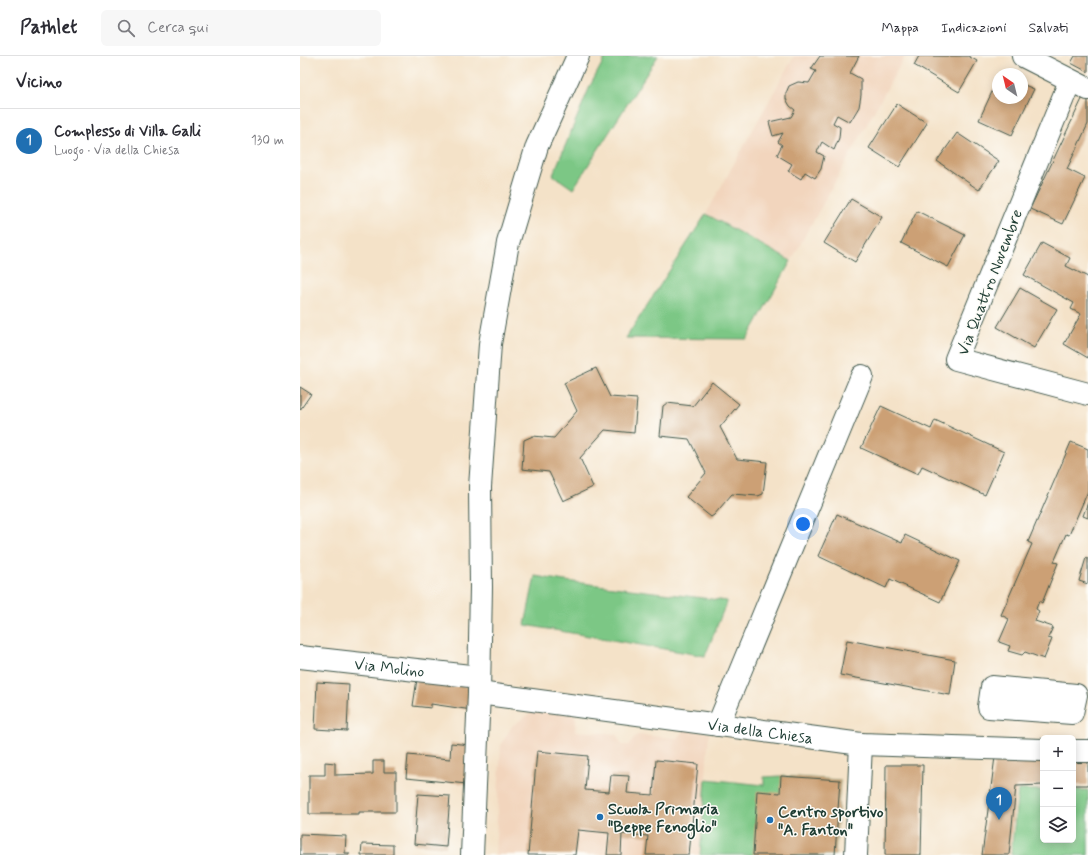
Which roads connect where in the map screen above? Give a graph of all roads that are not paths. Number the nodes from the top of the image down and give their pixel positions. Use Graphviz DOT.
graph roads {
  1 [pos="578,56"];
  2 [pos="1022,56"];
  3 [pos="1079,85"];
  4 [pos="862,376"];
  5 [pos="1088,394"];
  6 [pos="300,657"];
  7 [pos="479,685"];
  8 [pos="718,725"];
  9 [pos="861,744"];
  10 [pos="1040,750"];
  11 [pos="1076,751"];
  12 [pos="1088,751"];
  13 [pos="472,855"];
  14 [pos="856,855"];
  1 -- 7 [label="street"];
  2 -- 3 [label="street"];
  3 -- 5 [label="street, Via Quattro Novembre"];
  4 -- 8 [label="street"];
  6 -- 7 [label="street, Via Molino"];
  7 -- 8 [label="street, Via della Chiesa"];
  7 -- 13 [label="street"];
  8 -- 9 [label="street, Via della Chiesa"];
  9 -- 10 [label="street, Via della Chiesa"];
  9 -- 14 [label="street"];
  11 -- 12 [label="street"];
}
